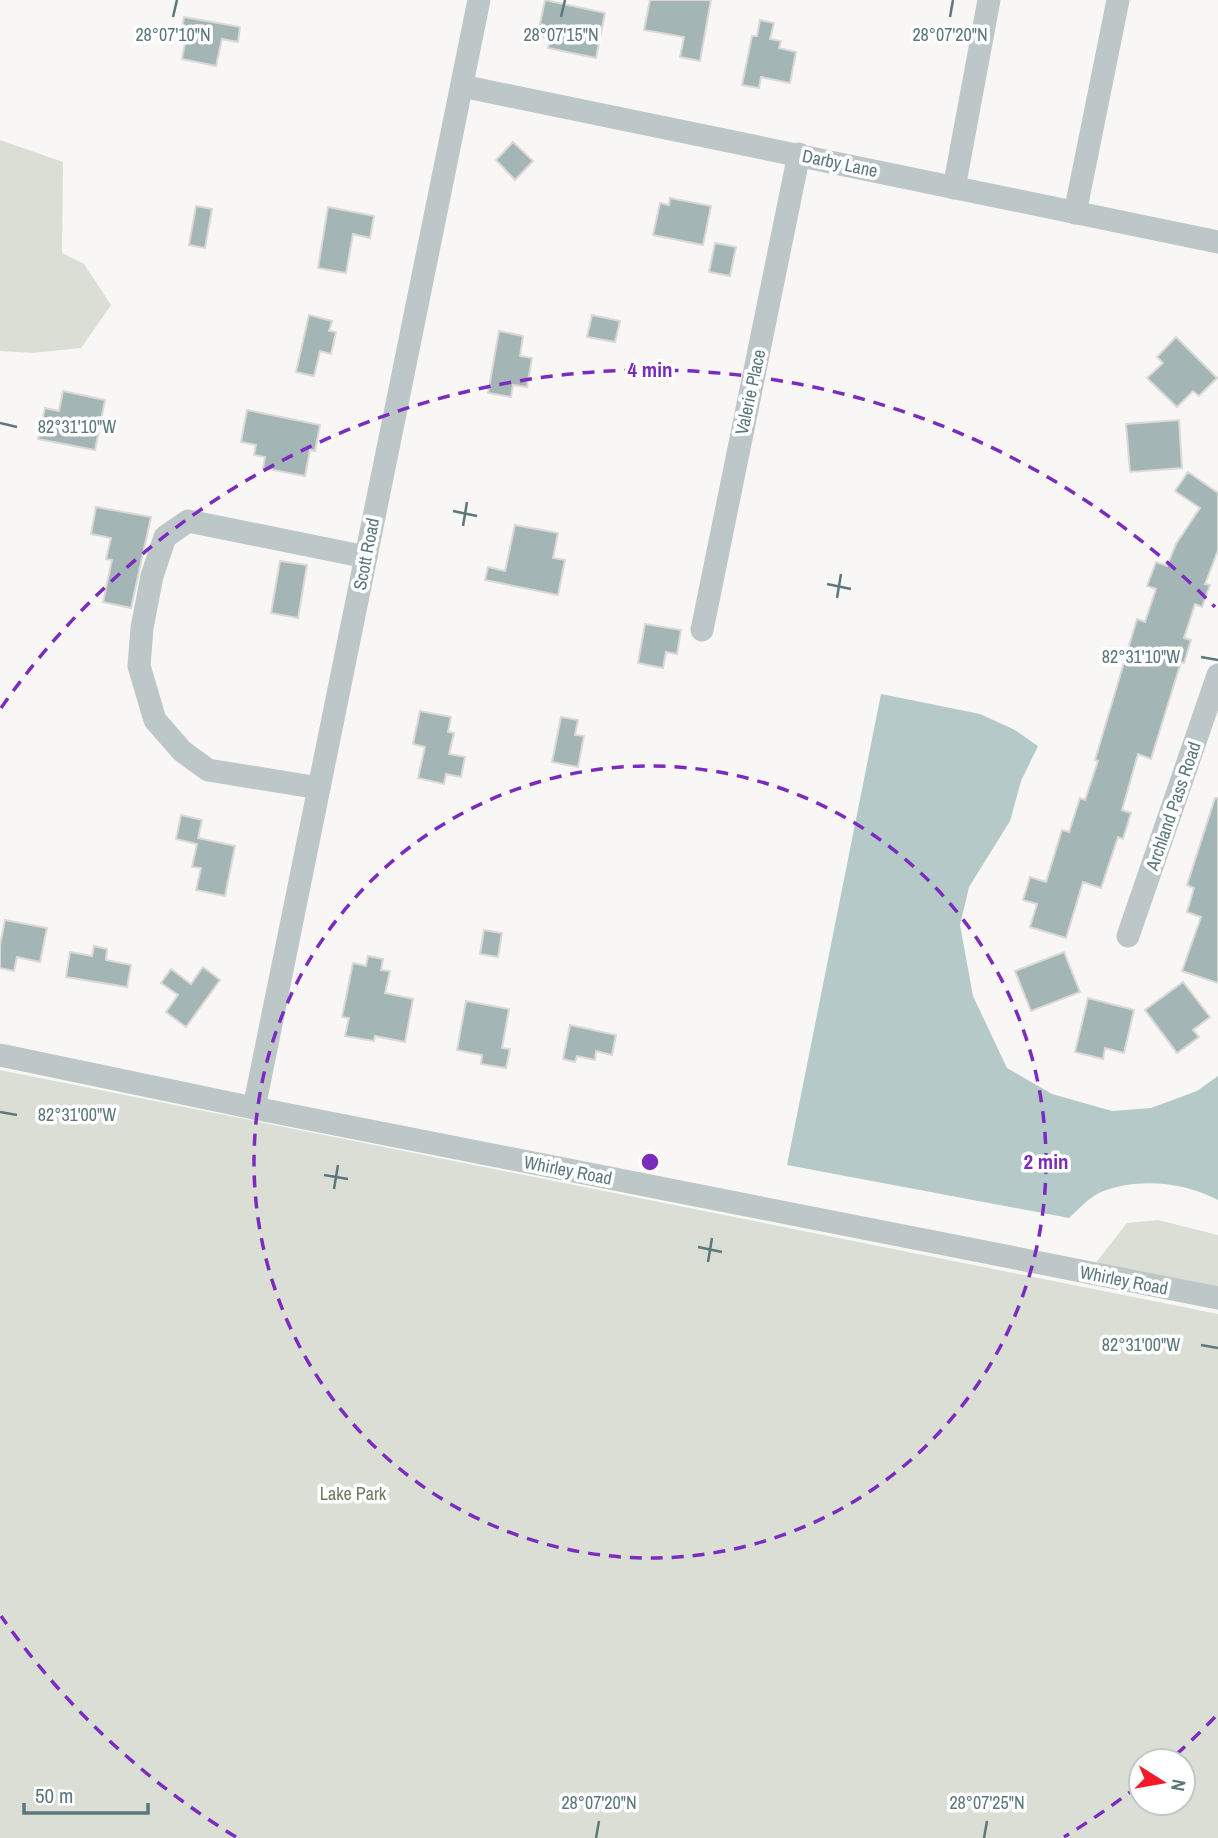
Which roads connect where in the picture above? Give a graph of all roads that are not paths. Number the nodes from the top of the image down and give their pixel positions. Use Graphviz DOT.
graph roads {
  1 [pos="479,0"];
  2 [pos="989,0"];
  3 [pos="1118,0"];
  4 [pos="462,86"];
  5 [pos="799,155"];
  6 [pos="954,187"];
  7 [pos="1075,213"];
  8 [pos="1218,242"];
  9 [pos="366,557"];
  10 [pos="702,630"];
  11 [pos="1218,676"];
  12 [pos="319,788"];
  13 [pos="1128,936"];
  14 [pos="0,1055"];
  15 [pos="254,1108"];
  16 [pos="1218,1298"];
  1 -- 4 [label="street, Scott Road"];
  2 -- 6 [label="street"];
  3 -- 7 [label="street"];
  4 -- 5 [label="street, Darby Lane"];
  4 -- 9 [label="street, Scott Road"];
  5 -- 6 [label="street, Darby Lane"];
  5 -- 10 [label="street, Valerie Place"];
  6 -- 7 [label="street, Darby Lane"];
  7 -- 8 [label="street, Darby Lane"];
  9 -- 12 [label="street, Scott Road"];
  9 -- 12 [label="street"];
  11 -- 13 [label="street, Archland Pass Road"];
  12 -- 15 [label="street, Scott Road"];
  14 -- 15 [label="street, Whirley Road"];
  15 -- 16 [label="street, Whirley Road"];
}
